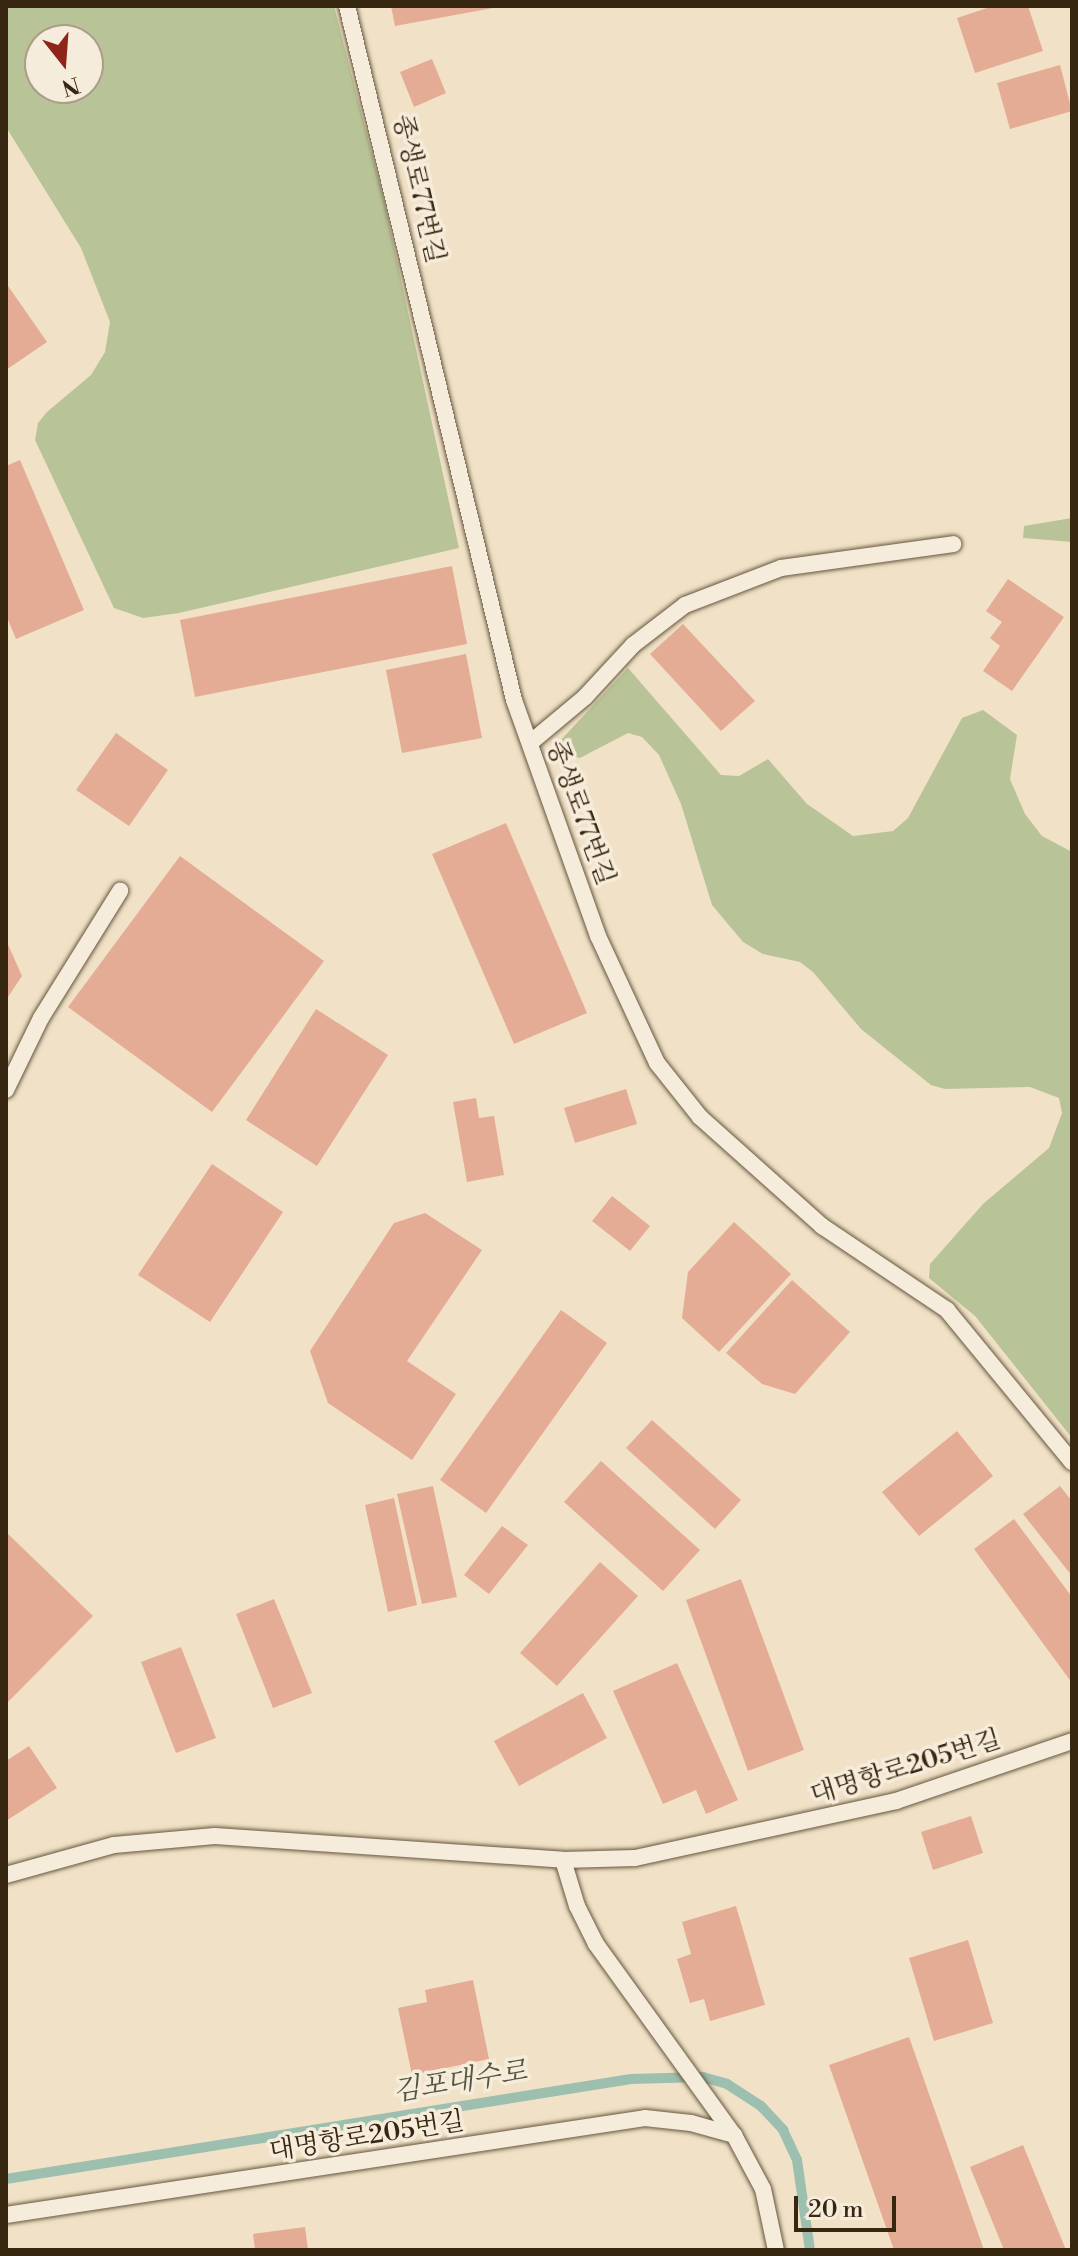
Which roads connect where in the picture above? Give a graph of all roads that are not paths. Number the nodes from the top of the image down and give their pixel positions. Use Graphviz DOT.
graph roads {
  1 [pos="347,6"];
  2 [pos="953,544"];
  3 [pos="530,743"];
  4 [pos="120,891"];
  5 [pos="6,1090"];
  6 [pos="1072,1462"];
  7 [pos="1072,1741"];
  8 [pos="563,1860"];
  9 [pos="6,1875"];
  10 [pos="734,2135"];
  11 [pos="6,2215"];
  12 [pos="776,2250"];
  1 -- 3 [label="lane, 종생로77번길"];
  2 -- 3 [label="lane"];
  3 -- 6 [label="lane, 종생로77번길"];
  4 -- 5 [label="lane"];
  7 -- 8 [label="lane, 대명항로205번길"];
  8 -- 9 [label="lane, 대명항로205번길"];
  8 -- 10 [label="lane"];
  10 -- 11 [label="lane, 대명항로205번길"];
  10 -- 12 [label="lane"];
}
